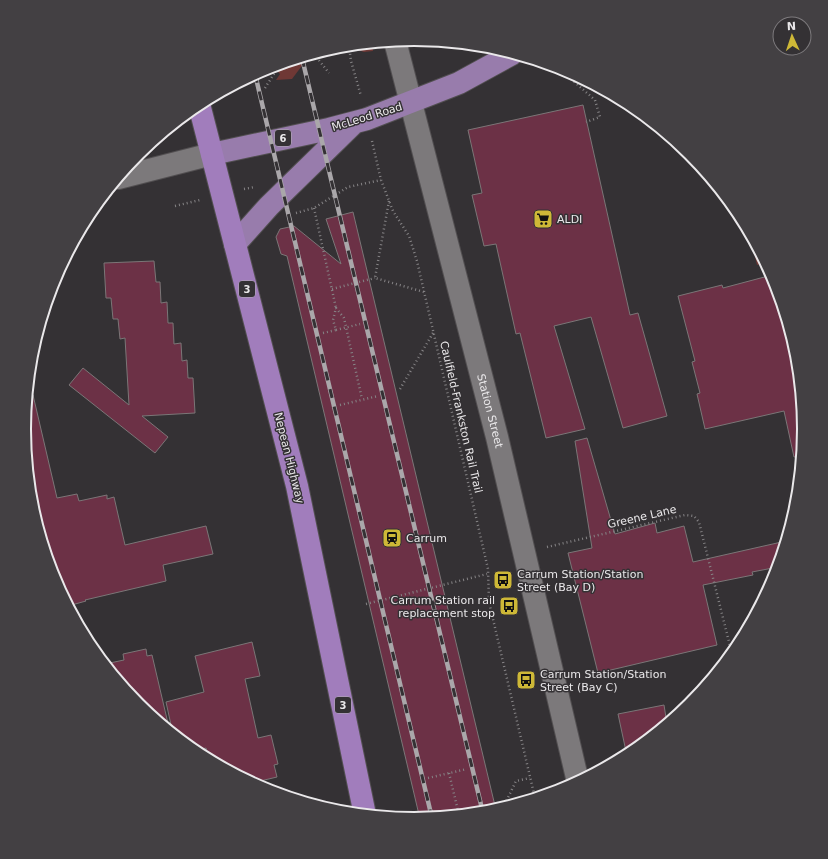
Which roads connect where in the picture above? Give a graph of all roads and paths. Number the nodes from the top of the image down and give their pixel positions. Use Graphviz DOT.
graph roads {
  1 [pos="396,47"];
  2 [pos="350,52"];
  3 [pos="505,58"];
  4 [pos="318,59"];
  5 [pos="274,73"];
  6 [pos="329,73"];
  7 [pos="575,82"];
  8 [pos="265,88"];
  9 [pos="410,103"];
  10 [pos="201,111"];
  11 [pos="360,121"];
  12 [pos="586,122"];
  13 [pos="212,154"];
  14 [pos="127,176"];
  15 [pos="381,180"];
  16 [pos="389,200"];
  17 [pos="314,208"];
  18 [pos="297,214"];
  19 [pos="235,244"];
  20 [pos="375,278"];
  21 [pos="332,289"];
  22 [pos="424,292"];
  23 [pos="336,308"];
  24 [pos="360,324"];
  25 [pos="336,330"];
  26 [pos="323,333"];
  27 [pos="433,333"];
  28 [pos="400,389"];
  29 [pos="378,396"];
  30 [pos="362,399"];
  31 [pos="340,405"];
  32 [pos="525,552"];
  33 [pos="488,574"];
  34 [pos="366,604"];
  35 [pos="730,645"];
  36 [pos="467,769"];
  37 [pos="449,773"];
  38 [pos="577,776"];
  39 [pos="428,778"];
  40 [pos="530,778"];
  41 [pos="534,793"];
  42 [pos="507,801"];
  43 [pos="364,809"];
  44 [pos="458,810"];
  1 -- 9 [label="street, Station Street"];
  2 -- 11 [label="path, Caulfield-Frankston Rail Trail"];
  3 -- 9 [label="main road, McLeod Road / 6"];
  4 -- 6 [label="path"];
  5 -- 8 [label="path"];
  7 -- 12 [label="path"];
  9 -- 11 [label="main road, McLeod Road / 6"];
  9 -- 32 [label="street, Station Street"];
  10 -- 13 [label="highway, Nepean Highway / 3"];
  11 -- 13 [label="main road, McLeod Road / 6"];
  11 -- 15 [label="path, Caulfield-Frankston Rail Trail"];
  11 -- 19 [label="main road"];
  13 -- 14 [label="street"];
  13 -- 19 [label="highway, Nepean Highway / 3"];
  15 -- 16 [label="path, Caulfield-Frankston Rail Trail"];
  15 -- 17 [label="path"];
  16 -- 20 [label="path"];
  16 -- 22 [label="path, Caulfield-Frankston Rail Trail"];
  17 -- 18 [label="path"];
  17 -- 21 [label="path"];
  19 -- 43 [label="highway, Nepean Highway / 3"];
  20 -- 21 [label="path"];
  20 -- 22 [label="path"];
  21 -- 23 [label="path"];
  22 -- 27 [label="path, Caulfield-Frankston Rail Trail"];
  23 -- 25 [label="path"];
  23 -- 30 [label="path"];
  24 -- 25 [label="path"];
  25 -- 26 [label="path"];
  27 -- 28 [label="path"];
  27 -- 33 [label="path, Caulfield-Frankston Rail Trail"];
  29 -- 30 [label="path"];
  30 -- 31 [label="path"];
  32 -- 35 [label="path, Greene Lane"];
  32 -- 38 [label="street, Station Street"];
  33 -- 34 [label="path"];
  33 -- 40 [label="path, Caulfield-Frankston Rail Trail"];
  36 -- 37 [label="path"];
  37 -- 39 [label="path"];
  37 -- 44 [label="path"];
  40 -- 41 [label="path, Caulfield-Frankston Rail Trail"];
  40 -- 42 [label="path"];
}
